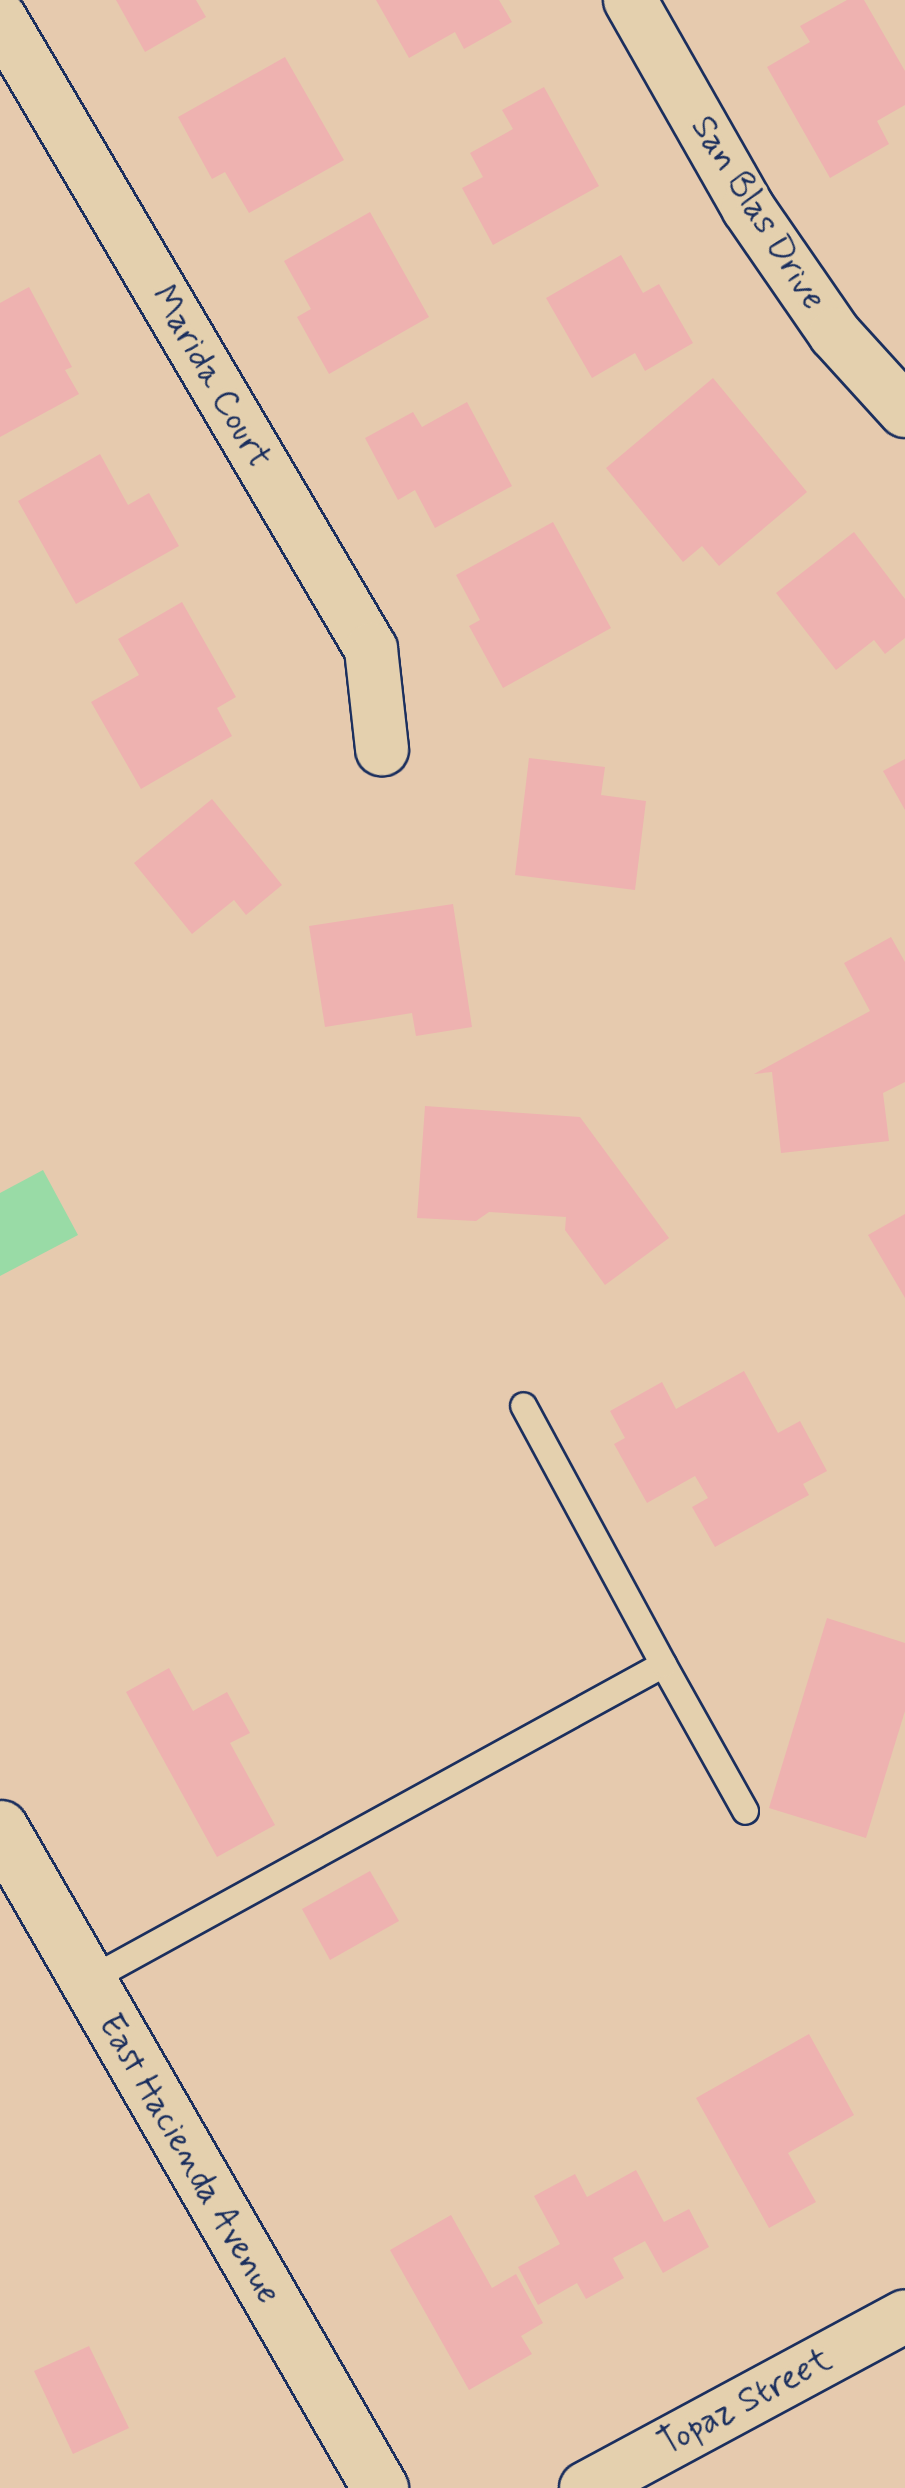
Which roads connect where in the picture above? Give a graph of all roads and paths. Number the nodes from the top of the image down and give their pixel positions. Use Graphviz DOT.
graph roads {
  1 [pos="630,0"];
  2 [pos="0,18"];
  3 [pos="905,411"];
  4 [pos="382,750"];
  5 [pos="523,1405"];
  6 [pos="663,1664"];
  7 [pos="745,1810"];
  8 [pos="0,1828"];
  9 [pos="86,1981"];
  10 [pos="905,2316"];
  11 [pos="380,2488"];
  12 [pos="586,2488"];
  1 -- 3 [label="street, San Blas Drive"];
  2 -- 4 [label="street, Marida Court"];
  5 -- 6 [label="lane"];
  6 -- 7 [label="lane"];
  6 -- 9 [label="lane"];
  8 -- 9 [label="main road, East Hacienda Avenue"];
  9 -- 11 [label="main road, East Hacienda Avenue"];
  10 -- 12 [label="street, Topaz Street"];
}
